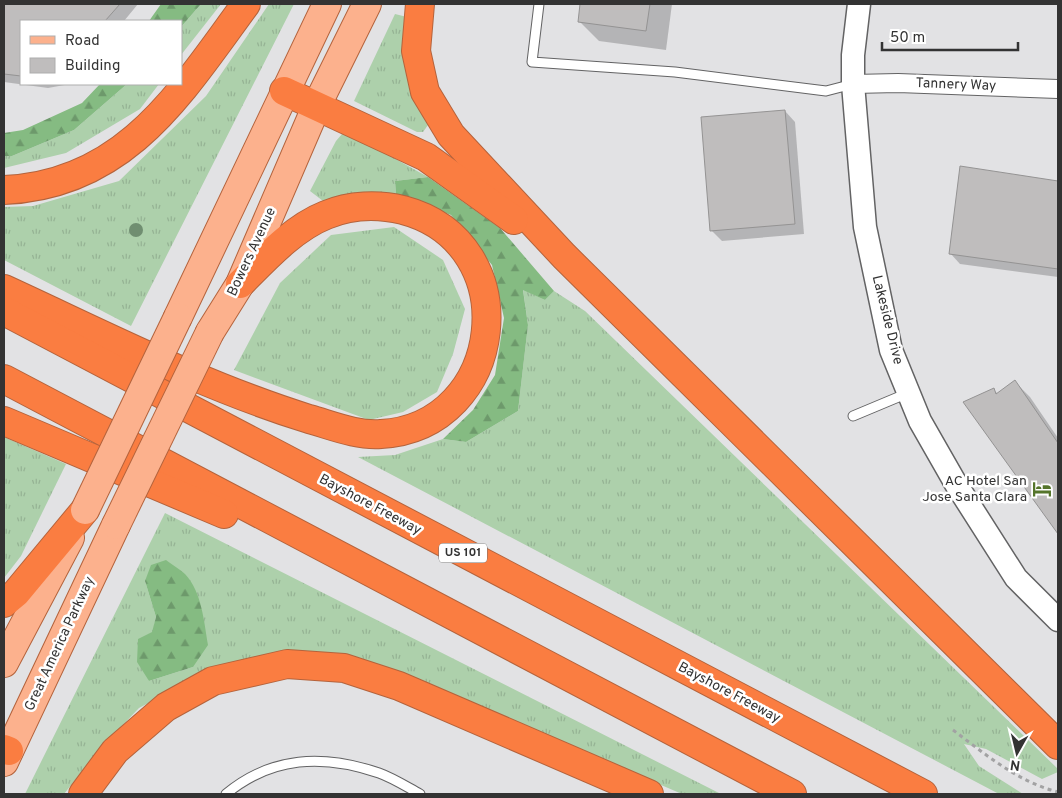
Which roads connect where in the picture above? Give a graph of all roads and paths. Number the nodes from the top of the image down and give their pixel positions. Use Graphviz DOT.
graph roads {
  1 [pos="246,4"];
  2 [pos="327,4"];
  3 [pos="367,4"];
  4 [pos="420,4"];
  5 [pos="540,4"];
  6 [pos="859,4"];
  7 [pos="853,84"];
  8 [pos="1058,89"];
  9 [pos="284,91"];
  10 [pos="317,105"];
  11 [pos="4,190"];
  12 [pos="564,256"];
  13 [pos="240,284"];
  14 [pos="4,289"];
  15 [pos="4,311"];
  16 [pos="4,379"];
  17 [pos="908,393"];
  18 [pos="853,416"];
  19 [pos="4,421"];
  20 [pos="85,510"];
  21 [pos="116,525"];
  22 [pos="396,587"];
  23 [pos="4,603"];
  24 [pos="1058,620"];
  25 [pos="4,663"];
  26 [pos="952,730"];
  27 [pos="1058,746"];
  28 [pos="5,754"];
  29 [pos="1058,792"];
  30 [pos="83,794"];
  31 [pos="226,794"];
  32 [pos="420,794"];
  33 [pos="649,794"];
  34 [pos="792,794"];
  35 [pos="923,794"];
  1 -- 11 [label="highway"];
  2 -- 9 [label="main road"];
  3 -- 10 [label="main road, Bowers Avenue"];
  4 -- 12 [label="highway"];
  5 -- 7 [label="lane"];
  6 -- 7 [label="street, Lakeside Drive"];
  7 -- 8 [label="street, Tannery Way"];
  7 -- 17 [label="street, Lakeside Drive"];
  9 -- 10 [label="highway"];
  9 -- 20 [label="main road, bridge"];
  10 -- 12 [label="highway"];
  10 -- 13 [label="main road, Bowers Avenue"];
  12 -- 27 [label="highway"];
  13 -- 14 [label="highway"];
  13 -- 21 [label="main road, Bowers Avenue, bridge"];
  15 -- 35 [label="highway, Bayshore Freeway / US 101"];
  16 -- 22 [label="highway"];
  17 -- 18 [label="lane"];
  17 -- 24 [label="street, Lakeside Drive"];
  19 -- 22 [label="highway"];
  20 -- 23 [label="highway"];
  20 -- 25 [label="main road"];
  21 -- 28 [label="main road, Great America Parkway"];
  22 -- 34 [label="highway"];
  26 -- 29 [label="path"];
  30 -- 33 [label="highway"];
  31 -- 32 [label="lane"];
}
